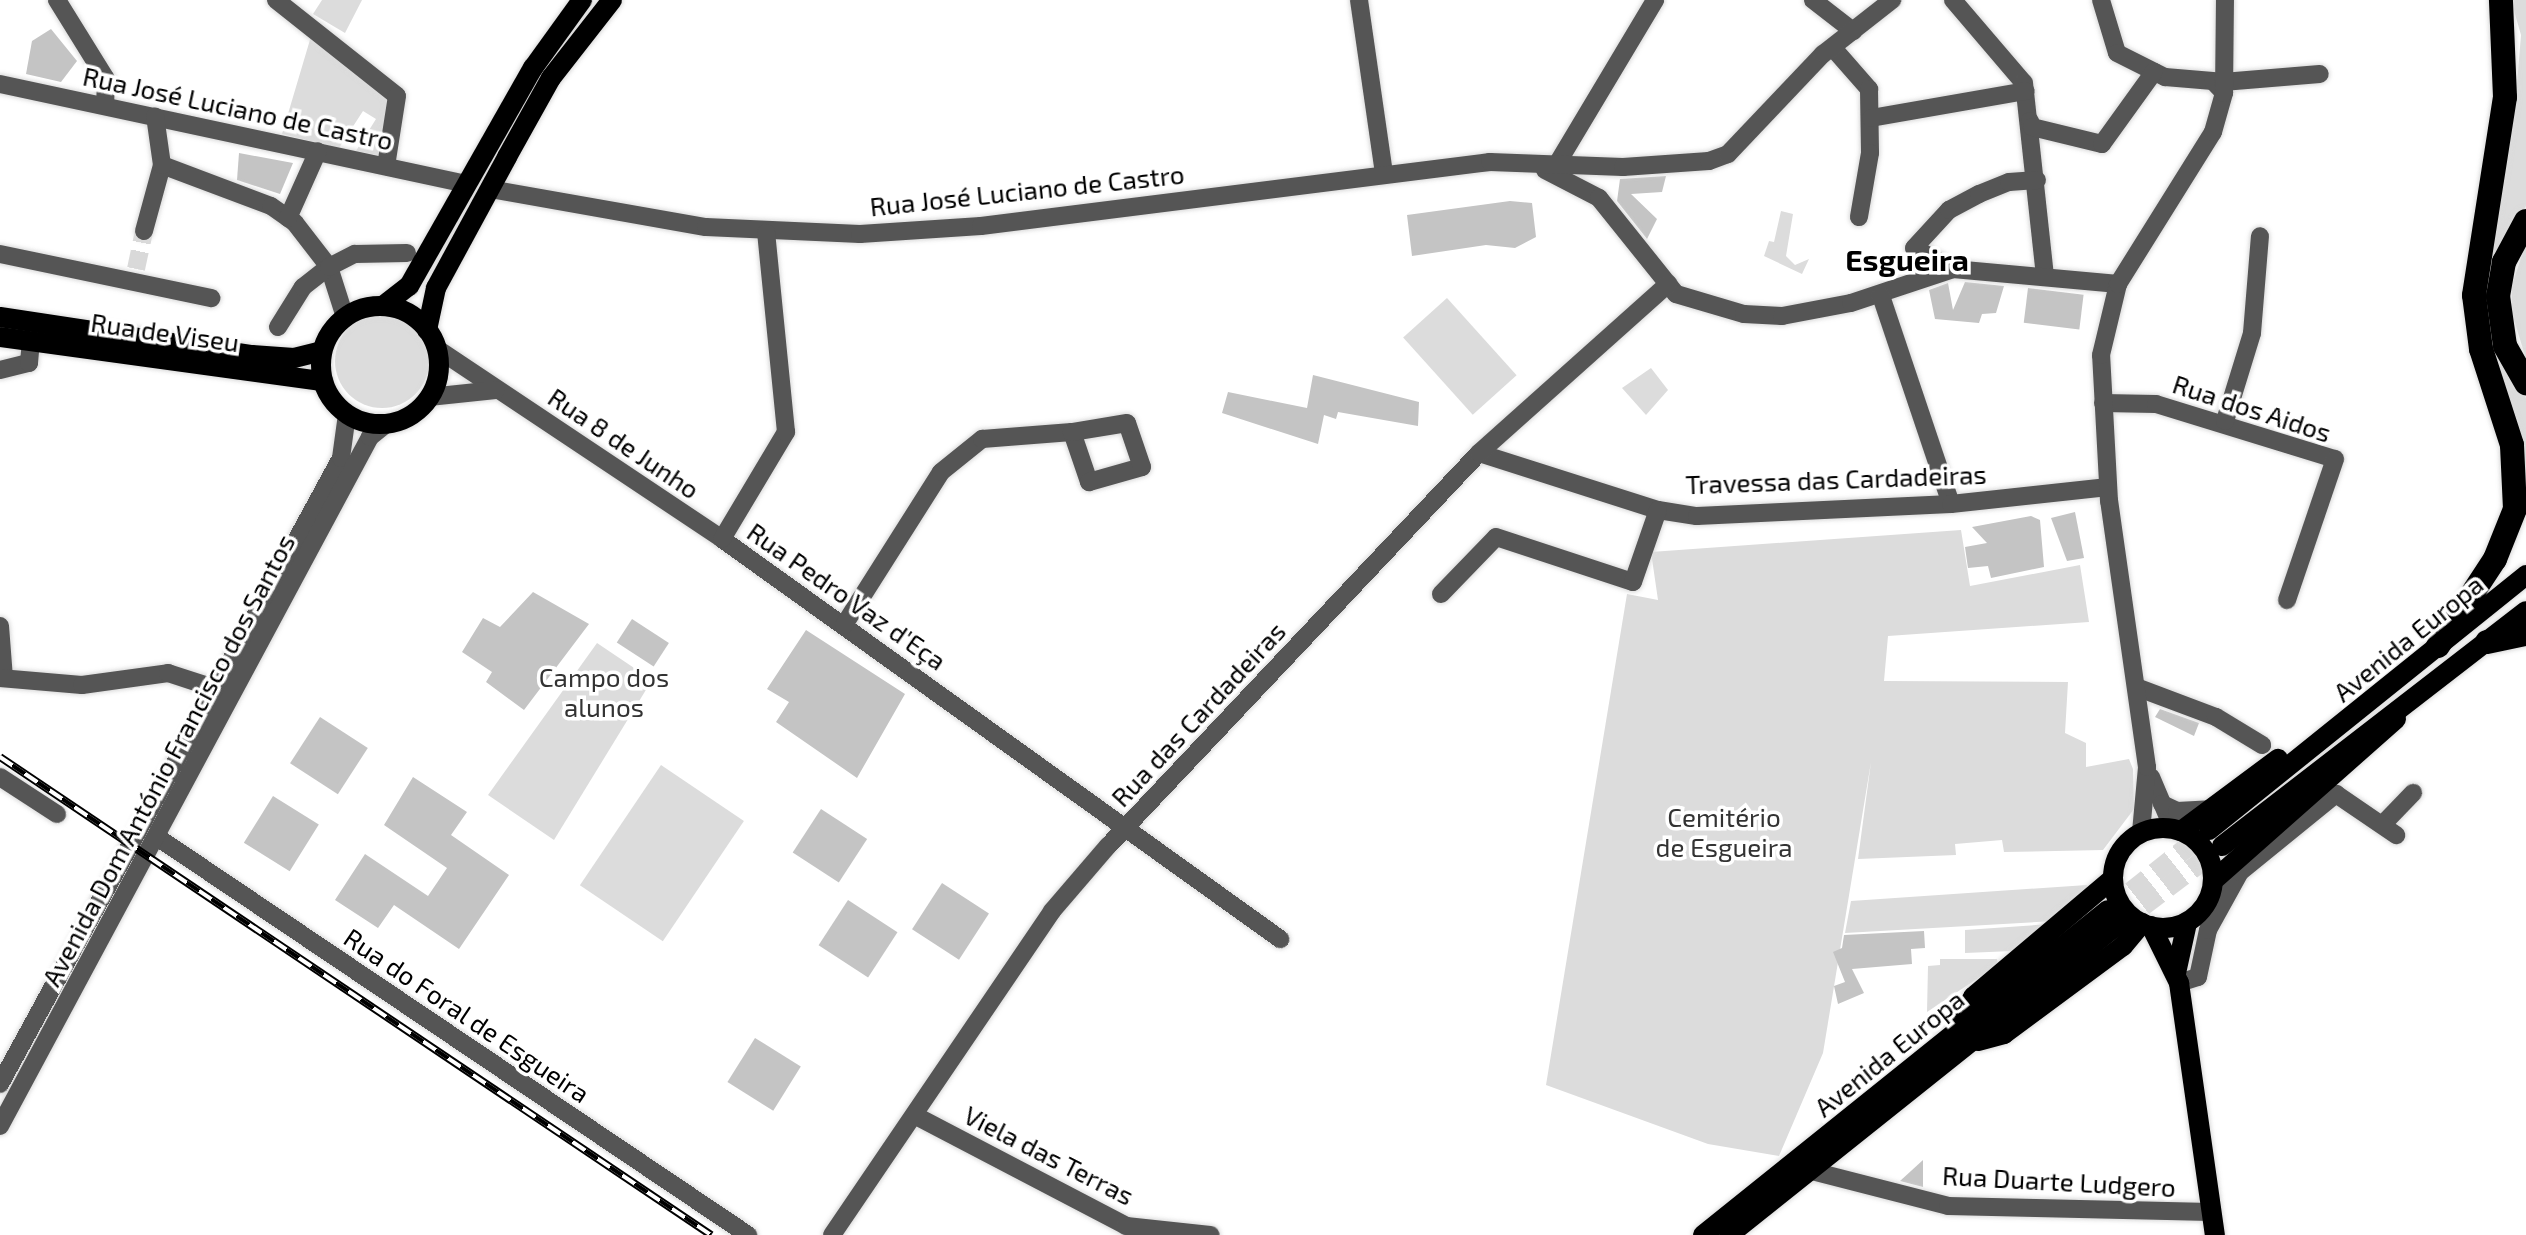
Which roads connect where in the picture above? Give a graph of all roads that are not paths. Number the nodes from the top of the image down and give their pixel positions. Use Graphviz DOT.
graph roads {
  1 [pos="57,0"];
  2 [pos="276,0"];
  3 [pos="582,0"];
  4 [pos="612,0"];
  5 [pos="1359,0"];
  6 [pos="1655,0"];
  7 [pos="1813,0"];
  8 [pos="1892,0"];
  9 [pos="1953,0"];
  10 [pos="2101,0"];
  11 [pos="2225,0"];
  12 [pos="2501,0"];
  13 [pos="1853,31"];
  14 [pos="1833,48"];
  15 [pos="2154,72"];
  16 [pos="2320,74"];
  17 [pos="0,84"];
  18 [pos="2224,87"];
  19 [pos="2026,91"];
  20 [pos="105,106"];
  21 [pos="155,116"];
  22 [pos="1871,118"];
  23 [pos="2030,121"];
  24 [pos="318,151"];
  25 [pos="1523,163"];
  26 [pos="1557,164"];
  27 [pos="162,165"];
  28 [pos="386,166"];
  29 [pos="1598,167"];
  30 [pos="1384,174"];
  31 [pos="2037,180"];
  32 [pos="466,184"];
  33 [pos="490,189"];
  34 [pos="1586,190"];
  35 [pos="1859,217"];
  36 [pos="288,218"];
  37 [pos="2526,221"];
  38 [pos="144,231"];
  39 [pos="766,233"];
  40 [pos="2260,236"];
  41 [pos="407,253"];
  42 [pos="0,254"];
  43 [pos="329,267"];
  44 [pos="1953,269"];
  45 [pos="2045,277"];
  46 [pos="1668,284"];
  47 [pos="2118,284"];
  48 [pos="1881,296"];
  49 [pos="211,298"];
  50 [pos="383,306"];
  51 [pos="0,317"];
  52 [pos="345,317"];
  53 [pos="278,327"];
  54 [pos="0,337"];
  55 [pos="432,339"];
  56 [pos="31,341"];
  57 [pos="322,351"];
  58 [pos="0,370"];
  59 [pos="323,381"];
  60 [pos="2526,383"];
  61 [pos="496,390"];
  62 [pos="429,397"];
  63 [pos="2103,403"];
  64 [pos="347,414"];
  65 [pos="2225,421"];
  66 [pos="387,423"];
  67 [pos="1072,432"];
  68 [pos="1479,453"];
  69 [pos="2108,487"];
  70 [pos="1951,504"];
  71 [pos="1658,510"];
  72 [pos="722,539"];
  73 [pos="2526,575"];
  74 [pos="1441,594"];
  75 [pos="2287,600"];
  76 [pos="2526,611"];
  77 [pos="844,625"];
  78 [pos="0,626"];
  79 [pos="2526,634"];
  80 [pos="2487,642"];
  81 [pos="2438,646"];
  82 [pos="2,678"];
  83 [pos="2390,683"];
  84 [pos="2136,687"];
  85 [pos="214,688"];
  86 [pos="2408,705"];
  87 [pos="2262,745"];
  88 [pos="2147,767"];
  89 [pos="0,777"];
  90 [pos="2413,793"];
  91 [pos="2162,804"];
  92 [pos="2210,809"];
  93 [pos="57,814"];
  94 [pos="1130,826"];
  95 [pos="2177,830"];
  96 [pos="2141,832"];
  97 [pos="157,837"];
  98 [pos="2112,879"];
  99 [pos="2214,880"];
  100 [pos="2187,923"];
  101 [pos="2147,925"];
  102 [pos="1280,939"];
  103 [pos="2123,946"];
  104 [pos="2164,955"];
  105 [pos="2177,978"];
  106 [pos="1953,1030"];
  107 [pos="1974,1042"];
  108 [pos="0,1084"];
  109 [pos="916,1116"];
  110 [pos="0,1126"];
  111 [pos="1812,1171"];
  112 [pos="2211,1212"];
  113 [pos="748,1235"];
  114 [pos="832,1235"];
  115 [pos="1211,1235"];
  116 [pos="1703,1235"];
  117 [pos="1729,1235"];
  118 [pos="2215,1235"];
  1 -- 20 [label="street"];
  2 -- 28 [label="street"];
  3 -- 32 [label="main road"];
  4 -- 33 [label="main road"];
  5 -- 30 [label="street"];
  6 -- 26 [label="street"];
  7 -- 13 [label="street"];
  8 -- 13 [label="street, Rua José Luciano de Castro"];
  9 -- 19 [label="street"];
  10 -- 15 [label="street"];
  11 -- 18 [label="street"];
  12 -- 81 [label="highway"];
  13 -- 14 [label="street, Rua José Luciano de Castro"];
  14 -- 22 [label="street"];
  14 -- 29 [label="street, Rua José Luciano de Castro"];
  15 -- 18 [label="street"];
  15 -- 23 [label="street"];
  16 -- 18 [label="street"];
  17 -- 20 [label="street, Rua José Luciano de Castro"];
  18 -- 47 [label="street"];
  19 -- 22 [label="street"];
  19 -- 23 [label="street"];
  20 -- 21 [label="street, Rua José Luciano de Castro"];
  21 -- 24 [label="street, Rua José Luciano de Castro"];
  21 -- 27 [label="street"];
  22 -- 35 [label="street"];
  23 -- 31 [label="street"];
  24 -- 28 [label="street, Rua José Luciano de Castro"];
  24 -- 36 [label="street"];
  25 -- 26 [label="street, Rua José Luciano de Castro"];
  25 -- 30 [label="street, Rua José Luciano de Castro"];
  25 -- 34 [label="street"];
  26 -- 29 [label="street, Rua José Luciano de Castro"];
  27 -- 36 [label="street"];
  27 -- 38 [label="street"];
  28 -- 32 [label="street, Rua José Luciano de Castro"];
  29 -- 34 [label="street"];
  30 -- 39 [label="street, Rua José Luciano de Castro"];
  31 -- 44 [label="street"];
  31 -- 45 [label="street"];
  32 -- 50 [label="main road"];
  33 -- 39 [label="street, Rua José Luciano de Castro"];
  33 -- 55 [label="main road"];
  34 -- 46 [label="street"];
  36 -- 43 [label="street"];
  37 -- 60 [label="highway"];
  39 -- 72 [label="street, Rua Pedro Vaz d'Eça"];
  40 -- 65 [label="street"];
  41 -- 43 [label="street, Rua de Viseu"];
  42 -- 49 [label="street"];
  43 -- 52 [label="street"];
  43 -- 53 [label="street, Rua de Viseu"];
  44 -- 45 [label="street"];
  44 -- 48 [label="street"];
  45 -- 47 [label="street"];
  46 -- 48 [label="street"];
  46 -- 68 [label="street, Rua das Cardadeiras"];
  47 -- 63 [label="street"];
  48 -- 70 [label="street"];
  50 -- 52 [label="main road"];
  50 -- 55 [label="main road"];
  51 -- 57 [label="main road, Rua de Viseu"];
  52 -- 57 [label="main road"];
  54 -- 56 [label="main road, Rua de Viseu"];
  55 -- 61 [label="street, Rua 8 de Junho"];
  55 -- 62 [label="main road"];
  56 -- 58 [label="street"];
  56 -- 59 [label="main road, Rua de Viseu"];
  57 -- 59 [label="main road"];
  59 -- 64 [label="main road"];
  61 -- 62 [label="street"];
  61 -- 72 [label="street, Rua 8 de Junho"];
  62 -- 66 [label="main road"];
  63 -- 65 [label="street, Rua dos Aidos"];
  63 -- 69 [label="street"];
  64 -- 66 [label="main road"];
  64 -- 85 [label="street, Avenida Dom António Francisco dos Santos"];
  65 -- 75 [label="street, Rua dos Aidos"];
  66 -- 97 [label="street, Avenida Dom António Francisco dos Santos"];
  67 -- 77 [label="street"];
  68 -- 71 [label="street, Travessa das Cardadeiras"];
  68 -- 94 [label="street, Rua das Cardadeiras"];
  69 -- 70 [label="street, Travessa das Cardadeiras"];
  69 -- 84 [label="street"];
  70 -- 71 [label="street, Travessa das Cardadeiras"];
  71 -- 74 [label="street"];
  72 -- 77 [label="street, Rua Pedro Vaz d'Eça"];
  73 -- 81 [label="main road, Avenida Europa"];
  76 -- 80 [label="main road, Avenida Europa"];
  77 -- 94 [label="street, Rua Pedro Vaz d'Eça"];
  78 -- 82 [label="street"];
  79 -- 80 [label="highway"];
  80 -- 86 [label="main road, Avenida Europa"];
  81 -- 83 [label="main road, Avenida Europa"];
  82 -- 85 [label="street"];
  83 -- 86 [label="main road, Avenida Europa"];
  83 -- 92 [label="main road"];
  84 -- 87 [label="street"];
  84 -- 88 [label="street"];
  85 -- 108 [label="street, Avenida Dom António Francisco dos Santos"];
  86 -- 99 [label="main road"];
  88 -- 91 [label="street"];
  88 -- 96 [label="street"];
  89 -- 93 [label="street"];
  90 -- 105 [label="street"];
  91 -- 92 [label="street"];
  91 -- 95 [label="street"];
  92 -- 95 [label="main road"];
  94 -- 102 [label="street, Rua Pedro Vaz d'Eça"];
  94 -- 109 [label="street, Rua das Cardadeiras"];
  95 -- 96 [label="main road"];
  95 -- 99 [label="main road"];
  96 -- 98 [label="main road"];
  97 -- 110 [label="street, Avenida Dom António Francisco dos Santos"];
  97 -- 113 [label="street, Rua do Foral de Esgueira"];
  98 -- 101 [label="main road"];
  98 -- 106 [label="main road"];
  99 -- 100 [label="main road"];
  100 -- 101 [label="main road"];
  100 -- 105 [label="main road"];
  101 -- 103 [label="main road"];
  101 -- 104 [label="main road"];
  103 -- 104 [label="main road"];
  103 -- 107 [label="main road"];
  104 -- 105 [label="main road"];
  105 -- 112 [label="main road"];
  106 -- 107 [label="main road, Avenida Europa"];
  106 -- 116 [label="main road, Avenida Europa"];
  107 -- 111 [label="main road, Avenida Europa"];
  109 -- 114 [label="street, Rua das Cardadeiras"];
  109 -- 115 [label="street, Viela das Terras"];
  111 -- 112 [label="street, Rua Duarte Ludgero"];
  111 -- 117 [label="main road, Avenida Europa"];
  112 -- 118 [label="main road"];
}
